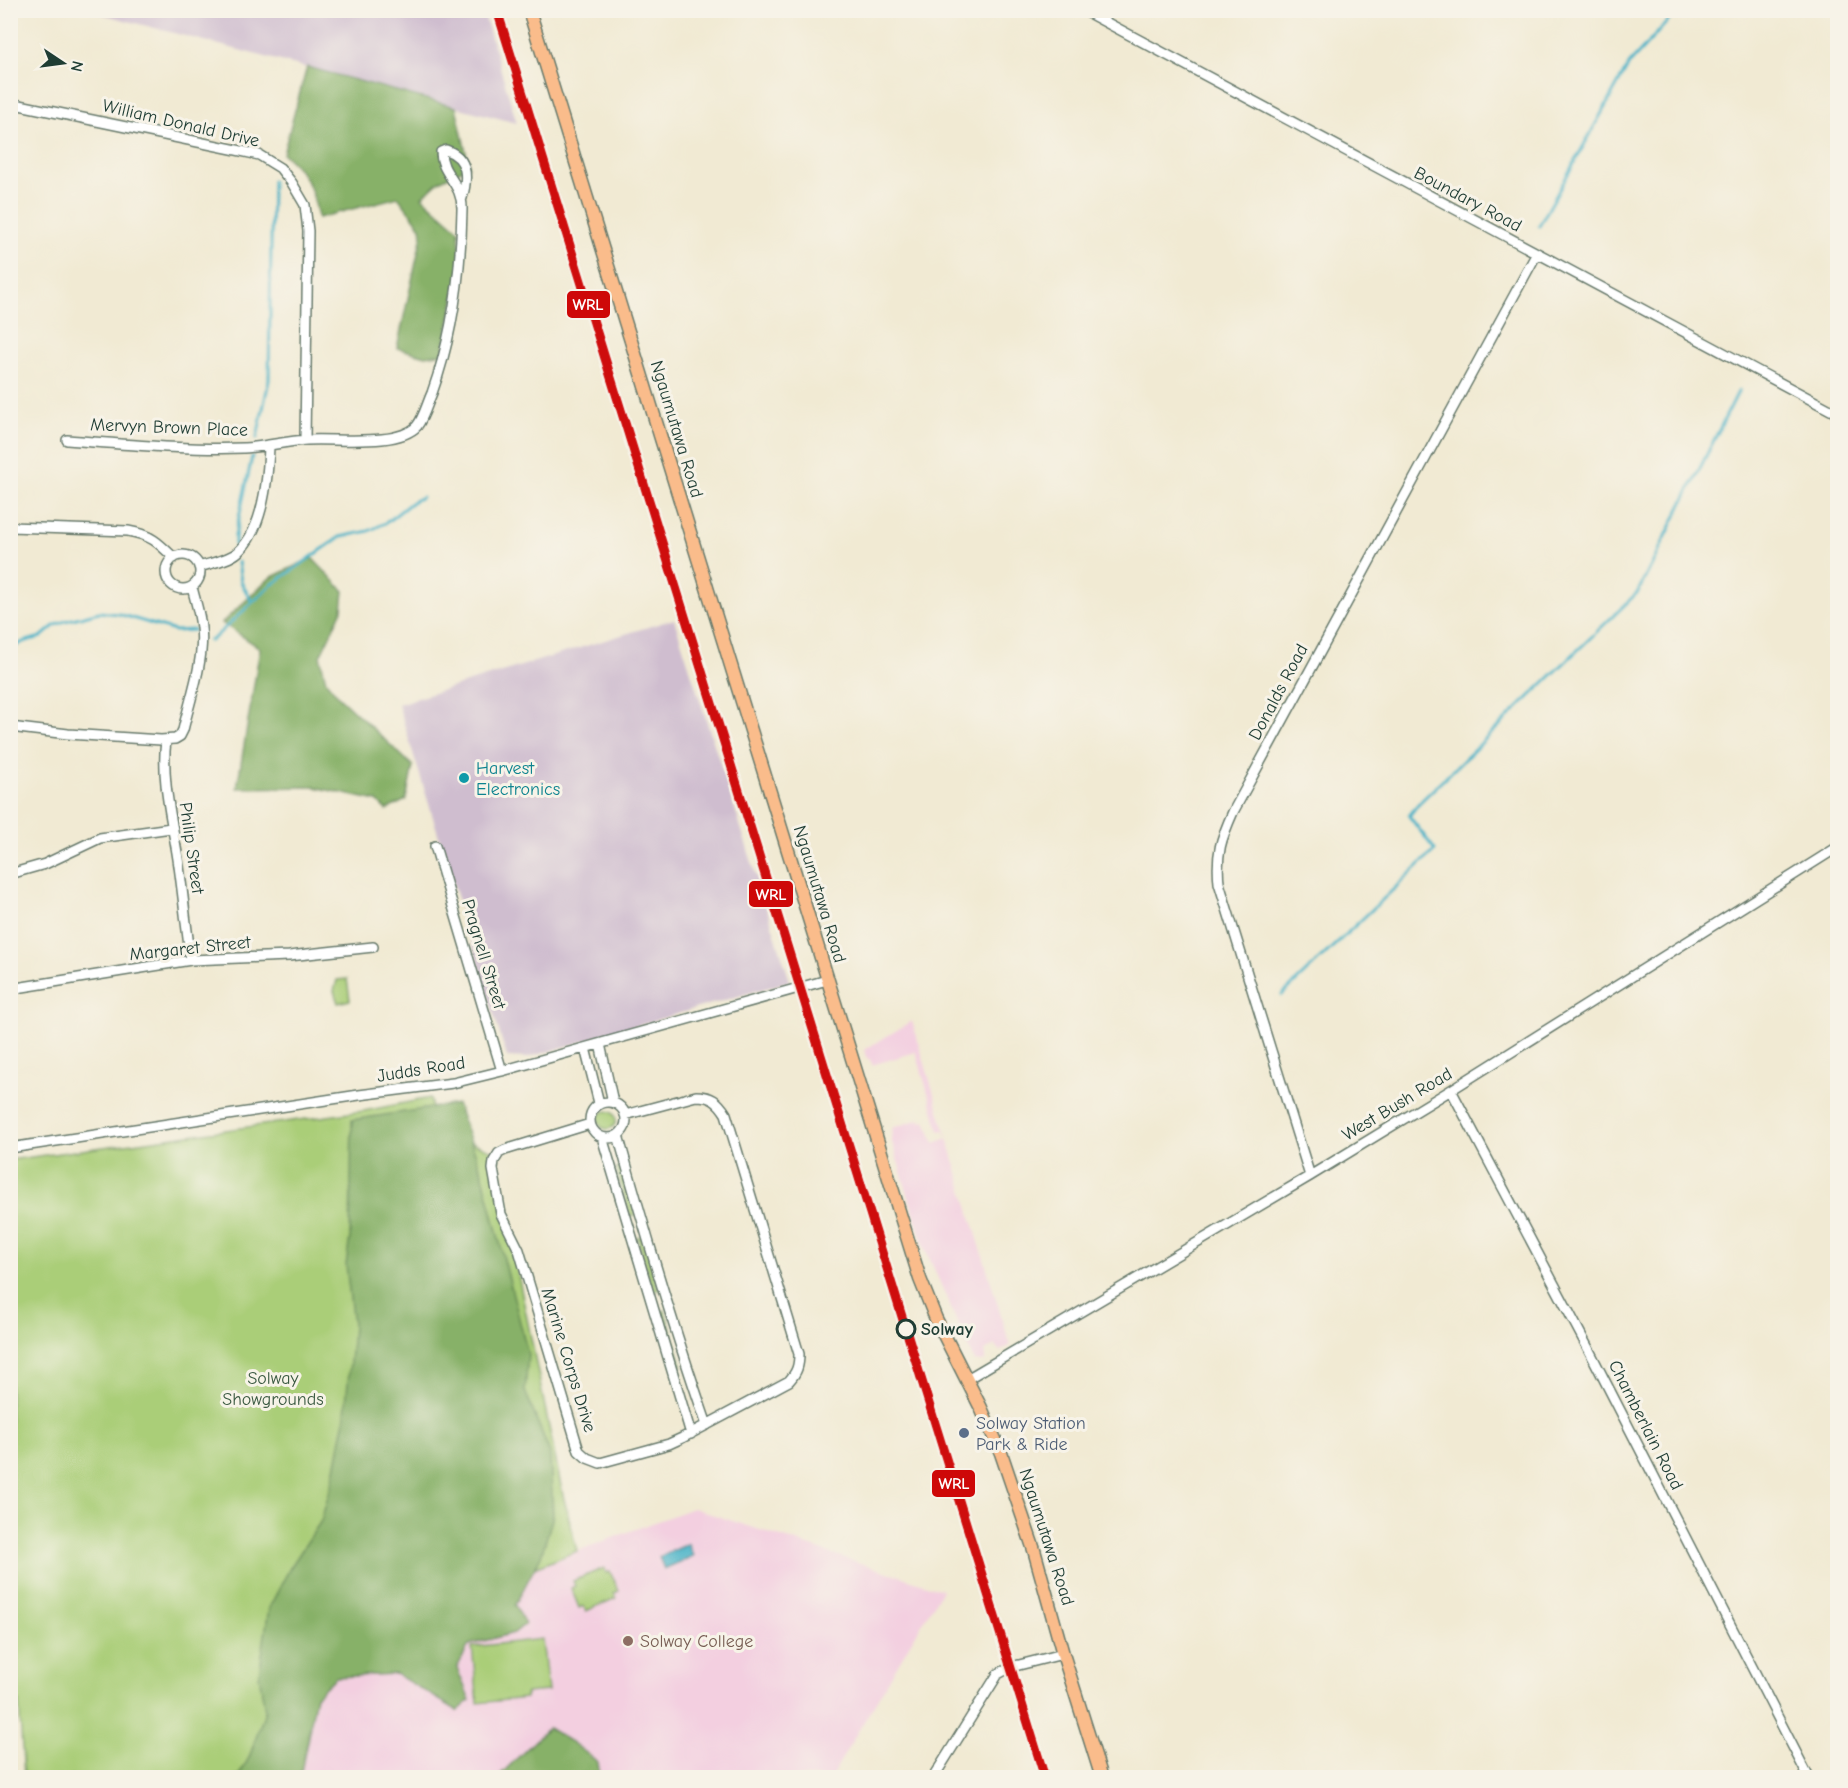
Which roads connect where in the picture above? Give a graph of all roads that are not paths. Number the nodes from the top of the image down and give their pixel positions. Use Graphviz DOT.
graph roads {
  1 [pos="530,10"];
  2 [pos="1083,10"];
  3 [pos="10,103"];
  4 [pos="462,198"];
  5 [pos="1536,255"];
  6 [pos="1838,414"];
  7 [pos="67,440"];
  8 [pos="305,440"];
  9 [pos="269,446"];
  10 [pos="10,527"];
  11 [pos="174,558"];
  12 [pos="199,567"];
  13 [pos="192,587"];
  14 [pos="10,727"];
  15 [pos="166,740"];
  16 [pos="171,828"];
  17 [pos="435,846"];
  18 [pos="1838,847"];
  19 [pos="10,874"];
  20 [pos="373,947"];
  21 [pos="191,960"];
  22 [pos="828,980"];
  23 [pos="10,989"];
  24 [pos="600,1044"];
  25 [pos="585,1048"];
  26 [pos="502,1071"];
  27 [pos="1451,1090"];
  28 [pos="613,1102"];
  29 [pos="599,1103"];
  30 [pos="626,1115"];
  31 [pos="590,1124"];
  32 [pos="618,1135"];
  33 [pos="602,1137"];
  34 [pos="10,1148"];
  35 [pos="1310,1176"];
  36 [pos="643,1224"];
  37 [pos="629,1228"];
  38 [pos="666,1299"];
  39 [pos="652,1303"];
  40 [pos="689,1374"];
  41 [pos="676,1378"];
  42 [pos="967,1379"];
  43 [pos="707,1425"];
  44 [pos="691,1434"];
  45 [pos="1064,1653"];
  46 [pos="933,1778"];
  47 [pos="1102,1778"];
  48 [pos="1809,1778"];
  1 -- 22 [label="main road, Ngaumutawa Road"];
  2 -- 5 [label="street, Boundary Road"];
  3 -- 8 [label="street, William Donald Drive"];
  4 -- 4 [label="street, Mervyn Brown Place"];
  4 -- 8 [label="street, Mervyn Brown Place"];
  5 -- 6 [label="street, Boundary Road"];
  5 -- 35 [label="street, Donalds Road"];
  7 -- 9 [label="street, Mervyn Brown Place"];
  8 -- 9 [label="street, Mervyn Brown Place"];
  9 -- 12 [label="street"];
  10 -- 11 [label="street"];
  11 -- 12 [label="street"];
  11 -- 13 [label="street"];
  12 -- 13 [label="street"];
  13 -- 15 [label="street"];
  14 -- 15 [label="street"];
  15 -- 16 [label="street, Philip Street"];
  16 -- 19 [label="street"];
  16 -- 21 [label="street, Philip Street"];
  17 -- 26 [label="street, Pragnell Street"];
  18 -- 27 [label="street, West Bush Road"];
  20 -- 21 [label="street, Margaret Street"];
  21 -- 23 [label="street, Margaret Street"];
  22 -- 24 [label="street, Judds Road"];
  22 -- 42 [label="main road, Ngaumutawa Road"];
  24 -- 25 [label="street, Judds Road"];
  24 -- 28 [label="street"];
  25 -- 26 [label="street, Judds Road"];
  25 -- 29 [label="street"];
  26 -- 34 [label="street, Judds Road"];
  27 -- 35 [label="street, West Bush Road"];
  27 -- 48 [label="street, Chamberlain Road"];
  28 -- 29 [label="street"];
  28 -- 30 [label="street"];
  29 -- 31 [label="street"];
  30 -- 32 [label="street"];
  30 -- 43 [label="street, Marine Corps Drive"];
  31 -- 33 [label="street"];
  31 -- 44 [label="street, Marine Corps Drive"];
  32 -- 33 [label="street"];
  32 -- 36 [label="street"];
  33 -- 37 [label="street"];
  35 -- 42 [label="street, West Bush Road"];
  36 -- 37 [label="street"];
  36 -- 38 [label="street"];
  37 -- 39 [label="street"];
  38 -- 39 [label="street"];
  38 -- 40 [label="street"];
  39 -- 41 [label="street"];
  40 -- 41 [label="street"];
  40 -- 43 [label="street"];
  41 -- 44 [label="street"];
  42 -- 45 [label="main road, Ngaumutawa Road"];
  43 -- 44 [label="street, Marine Corps Drive"];
  45 -- 46 [label="street"];
  45 -- 47 [label="main road, Ngaumutawa Road"];
}
